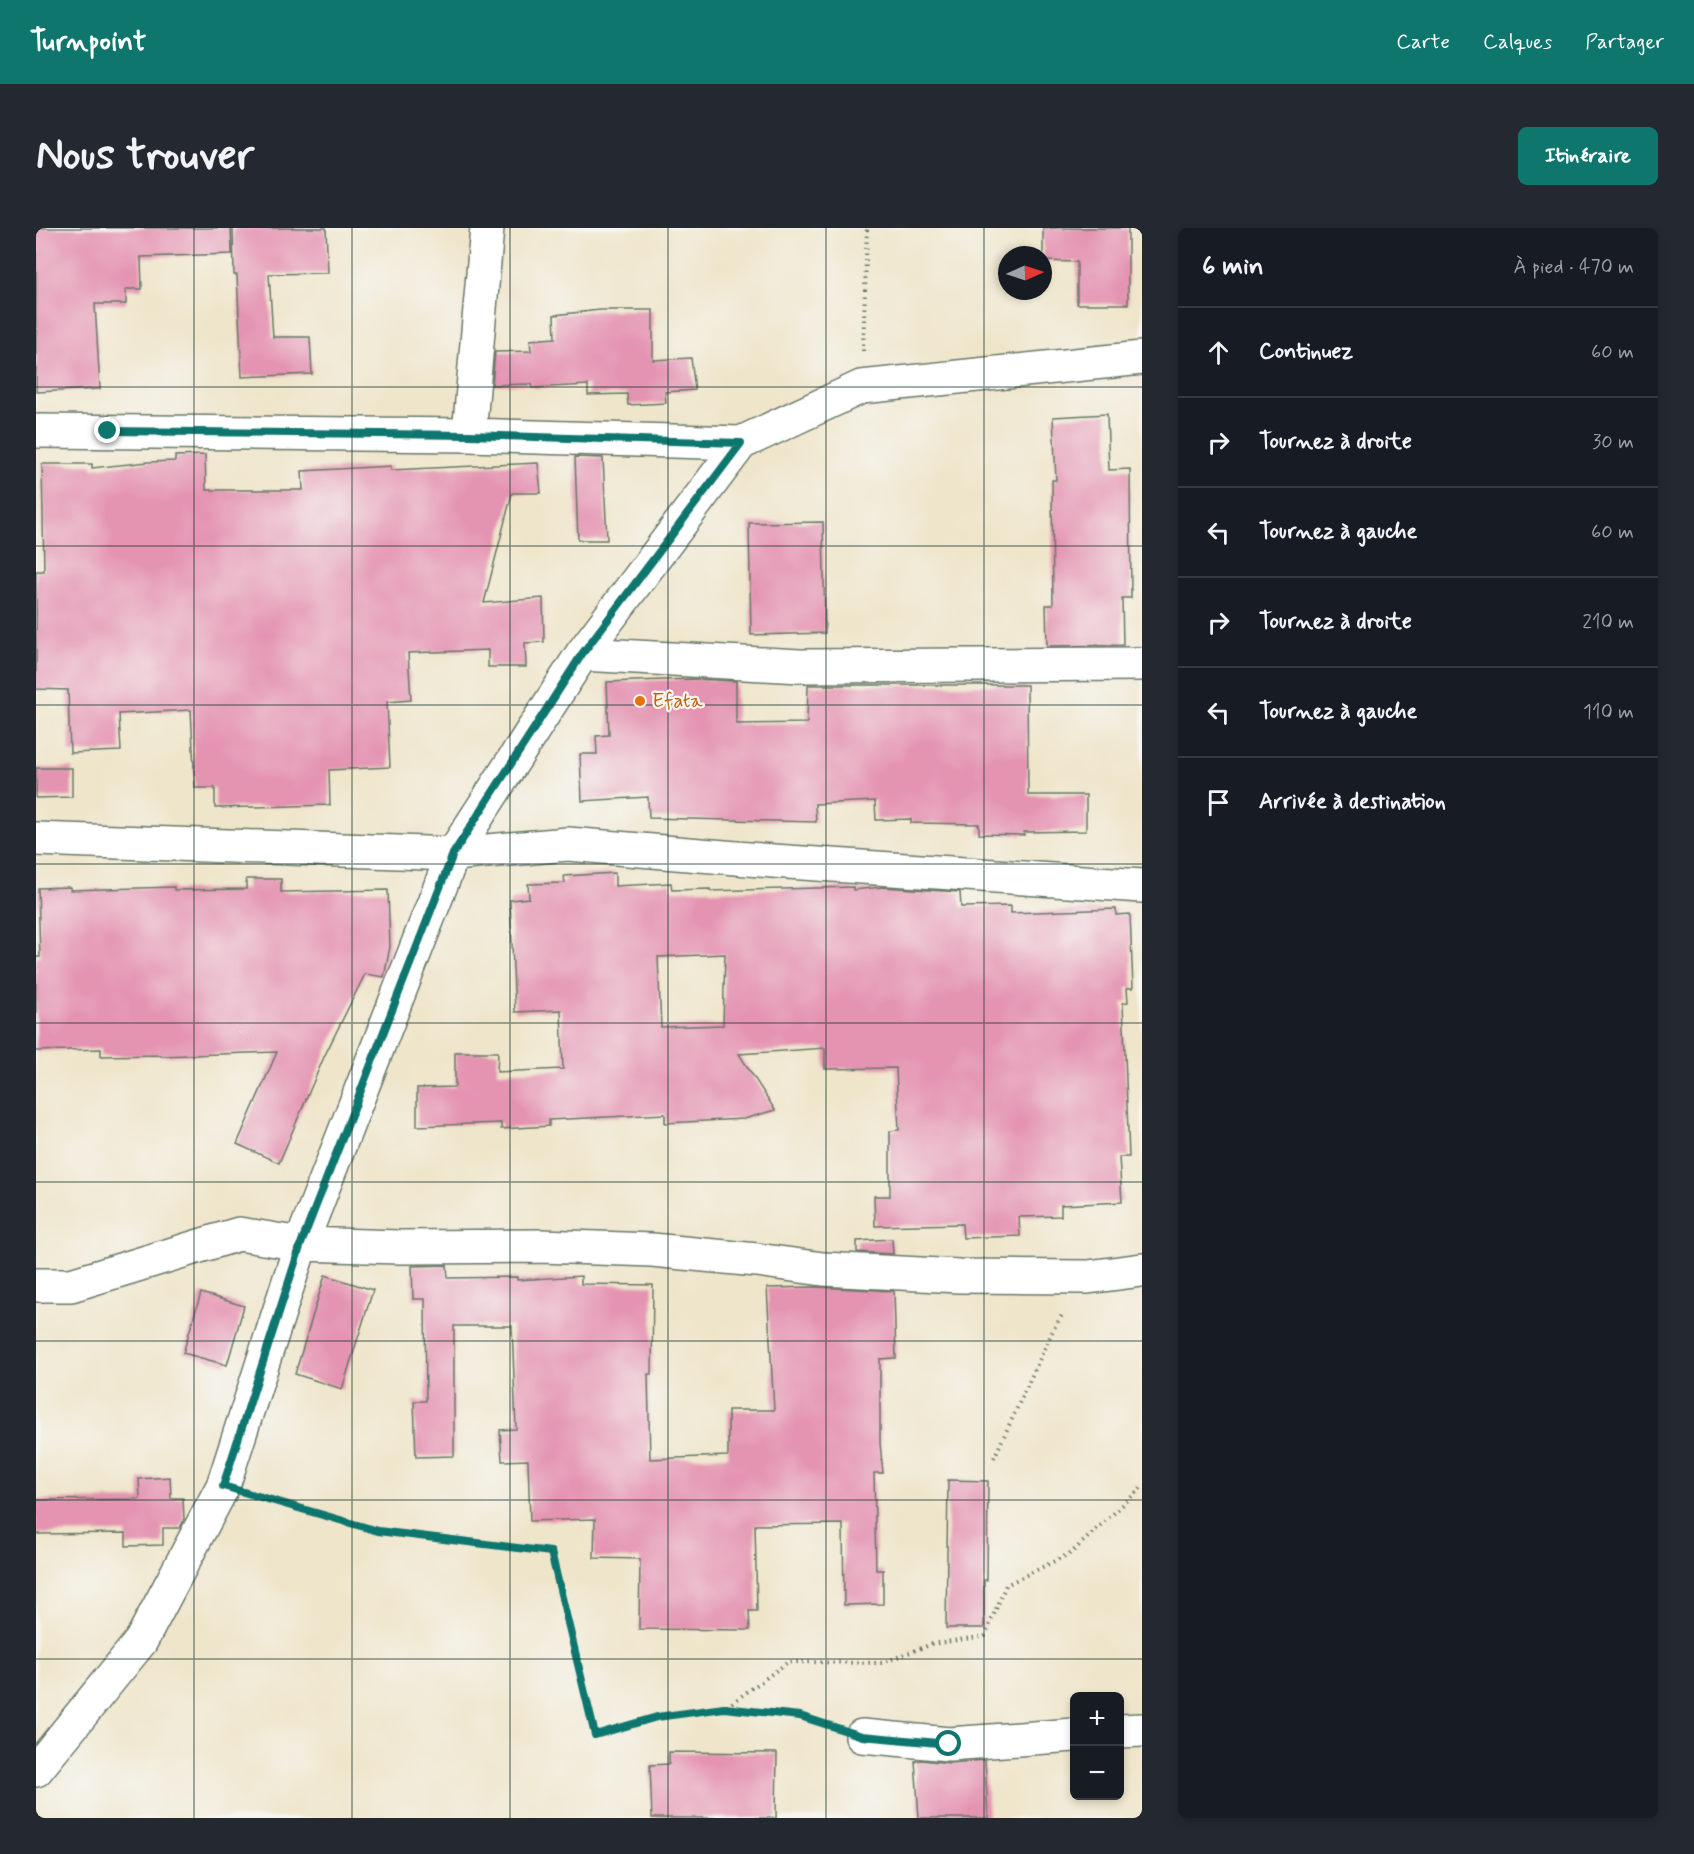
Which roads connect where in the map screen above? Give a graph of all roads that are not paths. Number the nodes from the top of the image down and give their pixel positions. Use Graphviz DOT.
graph roads {
  1 [pos="487,228"];
  2 [pos="1142,358"];
  3 [pos="36,431"];
  4 [pos="469,435"];
  5 [pos="741,443"];
  6 [pos="582,654"];
  7 [pos="1142,664"];
  8 [pos="36,839"];
  9 [pos="453,854"];
  10 [pos="1142,886"];
  11 [pos="301,1244"];
  12 [pos="1142,1270"];
  13 [pos="36,1285"];
  14 [pos="1142,1730"];
  15 [pos="1124,1731"];
  16 [pos="1070,1735"];
  17 [pos="862,1736"];
  18 [pos="36,1770"];
  1 -- 4 [label="street"];
  2 -- 5 [label="street"];
  3 -- 4 [label="street"];
  4 -- 5 [label="street"];
  5 -- 6 [label="street"];
  6 -- 7 [label="street"];
  6 -- 9 [label="street"];
  8 -- 9 [label="street"];
  9 -- 10 [label="street"];
  9 -- 11 [label="street"];
  11 -- 12 [label="street"];
  11 -- 13 [label="street"];
  11 -- 18 [label="street"];
  14 -- 15 [label="street"];
  16 -- 17 [label="street"];
}
